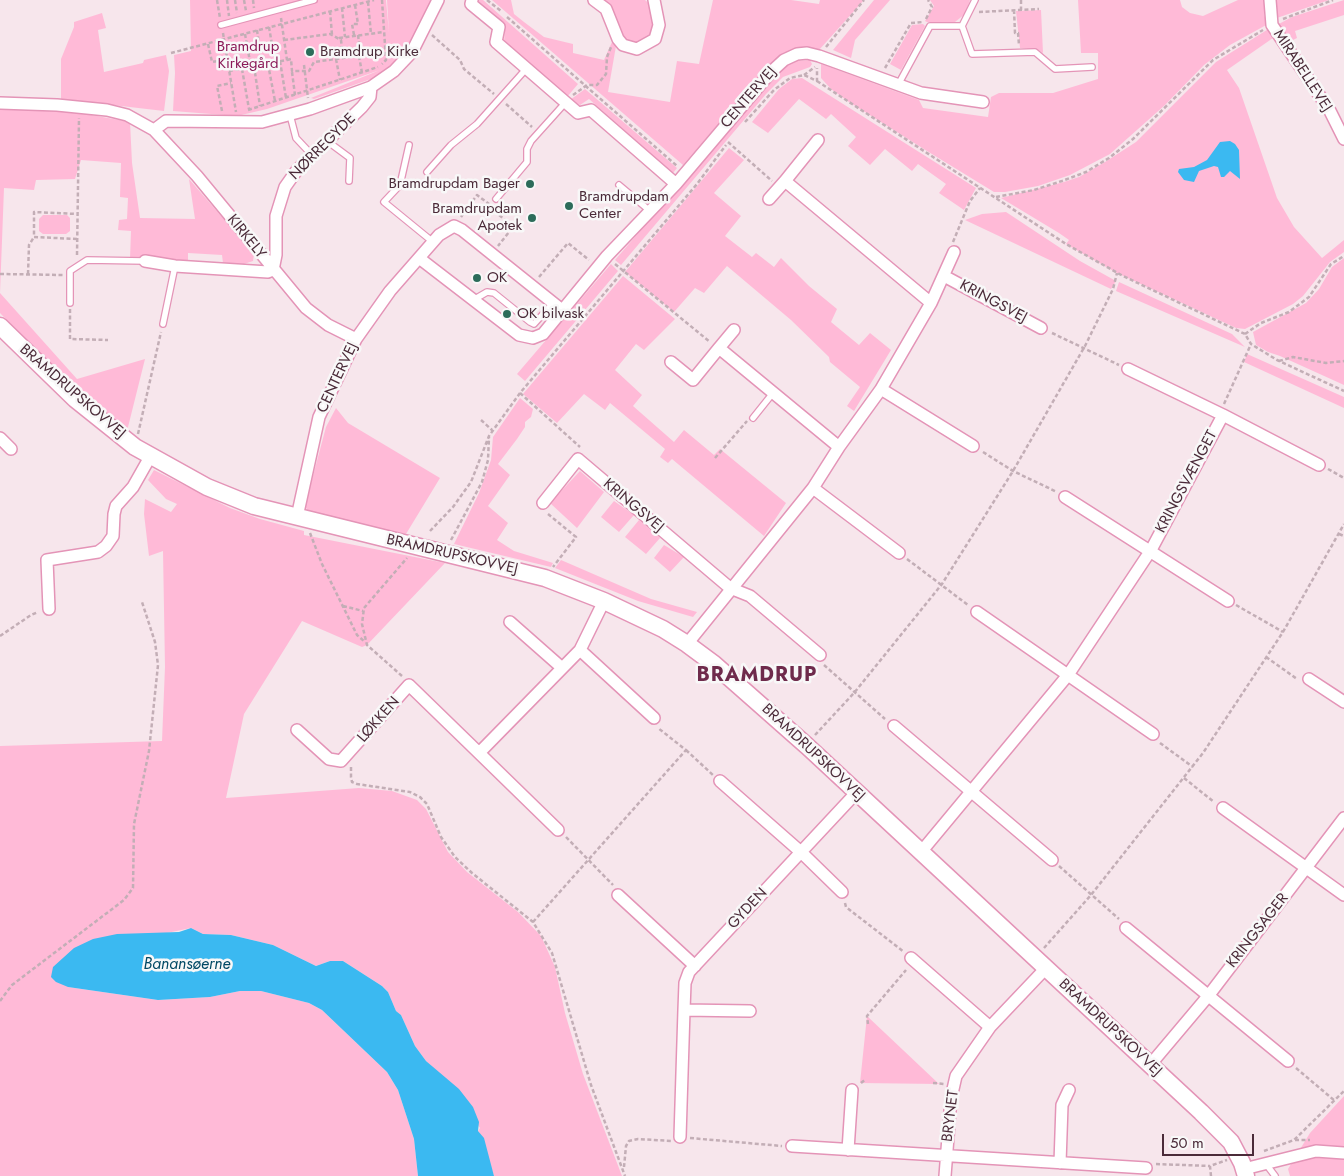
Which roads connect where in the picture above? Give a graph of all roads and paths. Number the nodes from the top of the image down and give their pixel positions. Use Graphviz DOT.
graph roads {
  1 [pos="217,0"];
  2 [pos="227,0"];
  3 [pos="314,0"];
  4 [pos="374,0"];
  5 [pos="382,0"];
  6 [pos="438,0"];
  7 [pos="472,0"];
  8 [pos="487,0"];
  9 [pos="594,0"];
  10 [pos="654,0"];
  11 [pos="864,0"];
  12 [pos="928,0"];
  13 [pos="975,0"];
  14 [pos="1021,0"];
  15 [pos="1270,0"];
  16 [pos="1333,0"];
  17 [pos="368,2"];
  18 [pos="355,5"];
  19 [pos="342,8"];
  20 [pos="1040,9"];
  21 [pos="280,10"];
  22 [pos="1014,10"];
  23 [pos="1022,10"];
  24 [pos="330,11"];
  25 [pos="970,12"];
  26 [pos="231,23"];
  27 [pos="282,24"];
  28 [pos="927,24"];
  29 [pos="1272,25"];
  30 [pos="222,26"];
  31 [pos="962,26"];
  32 [pos="269,27"];
  33 [pos="425,29"];
  34 [pos="257,30"];
  35 [pos="384,32"];
  36 [pos="245,33"];
  37 [pos="371,34"];
  38 [pos="332,35"];
  39 [pos="358,35"];
  40 [pos="354,36"];
  41 [pos="345,37"];
  42 [pos="339,38"];
  43 [pos="224,39"];
  44 [pos="618,39"];
  45 [pos="284,40"];
  46 [pos="208,44"];
  47 [pos="386,52"];
  48 [pos="171,53"];
  49 [pos="1020,53"];
  50 [pos="360,56"];
  51 [pos="820,56"];
  52 [pos="343,58"];
  53 [pos="336,59"];
  54 [pos="227,60"];
  55 [pos="287,60"];
  56 [pos="280,61"];
  57 [pos="274,62"];
  58 [pos="268,64"];
  59 [pos="262,65"];
  60 [pos="304,65"];
  61 [pos="252,67"];
  62 [pos="1092,67"];
  63 [pos="242,68"];
  64 [pos="527,68"];
  65 [pos="229,71"];
  66 [pos="305,71"];
  67 [pos="292,72"];
  68 [pos="362,72"];
  69 [pos="804,75"];
  70 [pos="879,78"];
  71 [pos="340,80"];
  72 [pos="817,80"];
  73 [pos="231,83"];
  74 [pos="587,85"];
  75 [pos="898,85"];
  76 [pos="371,87"];
  77 [pos="307,91"];
  78 [pos="295,95"];
  79 [pos="286,98"];
  80 [pos="499,98"];
  81 [pos="275,102"];
  82 [pos="566,102"];
  83 [pos="983,102"];
  84 [pos="0,104"];
  85 [pos="260,106"];
  86 [pos="80,107"];
  87 [pos="249,109"];
  88 [pos="236,111"];
  89 [pos="290,116"];
  90 [pos="238,123"];
  91 [pos="742,127"];
  92 [pos="154,130"];
  93 [pos="539,133"];
  94 [pos="1344,139"];
  95 [pos="818,140"];
  96 [pos="327,141"];
  97 [pos="409,145"];
  98 [pos="312,155"];
  99 [pos="427,172"];
  100 [pos="685,173"];
  101 [pos="349,181"];
  102 [pos="676,184"];
  103 [pos="697,184"];
  104 [pos="782,184"];
  105 [pos="619,186"];
  106 [pos="980,188"];
  107 [pos="996,197"];
  108 [pos="769,198"];
  109 [pos="496,199"];
  110 [pos="650,211"];
  111 [pos="78,214"];
  112 [pos="454,226"];
  113 [pos="34,237"];
  114 [pos="78,239"];
  115 [pos="433,242"];
  116 [pos="954,252"];
  117 [pos="492,254"];
  118 [pos="607,256"];
  119 [pos="1344,256"];
  120 [pos="419,258"];
  121 [pos="145,262"];
  122 [pos="175,266"];
  123 [pos="77,267"];
  124 [pos="598,267"];
  125 [pos="70,270"];
  126 [pos="273,270"];
  127 [pos="622,271"];
  128 [pos="1117,273"];
  129 [pos="0,274"];
  130 [pos="28,274"];
  131 [pos="944,276"];
  132 [pos="532,286"];
  133 [pos="475,299"];
  134 [pos="70,303"];
  135 [pos="931,303"];
  136 [pos="557,306"];
  137 [pos="163,324"];
  138 [pos="0,326"];
  139 [pos="1041,328"];
  140 [pos="734,330"];
  141 [pos="1245,334"];
  142 [pos="356,339"];
  143 [pos="108,340"];
  144 [pos="1251,344"];
  145 [pos="719,348"];
  146 [pos="1083,348"];
  147 [pos="1279,361"];
  148 [pos="1344,361"];
  149 [pos="671,362"];
  150 [pos="1128,369"];
  151 [pos="881,388"];
  152 [pos="1344,391"];
  153 [pos="520,393"];
  154 [pos="773,393"];
  155 [pos="1223,415"];
  156 [pos="752,418"];
  157 [pos="481,420"];
  158 [pos="492,430"];
  159 [pos="489,436"];
  160 [pos="0,438"];
  161 [pos="973,446"];
  162 [pos="135,447"];
  163 [pos="838,447"];
  164 [pos="11,449"];
  165 [pos="150,457"];
  166 [pos="715,458"];
  167 [pos="578,460"];
  168 [pos="1319,465"];
  169 [pos="1013,471"];
  170 [pos="1344,478"];
  171 [pos="813,488"];
  172 [pos="1065,496"];
  173 [pos="543,503"];
  174 [pos="304,519"];
  175 [pos="1344,524"];
  176 [pos="430,531"];
  177 [pos="1339,534"];
  178 [pos="1344,536"];
  179 [pos="1151,550"];
  180 [pos="444,553"];
  181 [pos="900,554"];
  182 [pos="407,558"];
  183 [pos="545,578"];
  184 [pos="942,584"];
  185 [pos="730,588"];
  186 [pos="604,601"];
  187 [pos="1228,601"];
  188 [pos="142,602"];
  189 [pos="343,606"];
  190 [pos="49,609"];
  191 [pos="364,611"];
  192 [pos="977,612"];
  193 [pos="510,622"];
  194 [pos="1283,632"];
  195 [pos="0,636"];
  196 [pos="367,644"];
  197 [pos="687,644"];
  198 [pos="580,650"];
  199 [pos="820,654"];
  200 [pos="1266,657"];
  201 [pos="561,667"];
  202 [pos="1068,675"];
  203 [pos="1309,679"];
  204 [pos="409,686"];
  205 [pos="854,693"];
  206 [pos="1344,702"];
  207 [pos="654,718"];
  208 [pos="894,726"];
  209 [pos="297,730"];
  210 [pos="1153,734"];
  211 [pos="807,746"];
  212 [pos="686,750"];
  213 [pos="479,753"];
  214 [pos="347,756"];
  215 [pos="1193,767"];
  216 [pos="1184,778"];
  217 [pos="720,781"];
  218 [pos="973,792"];
  219 [pos="856,793"];
  220 [pos="1223,808"];
  221 [pos="1344,818"];
  222 [pos="558,830"];
  223 [pos="921,852"];
  224 [pos="802,853"];
  225 [pos="589,859"];
  226 [pos="1052,860"];
  227 [pos="1308,868"];
  228 [pos="842,892"];
  229 [pos="618,895"];
  230 [pos="1091,895"];
  231 [pos="1344,895"];
  232 [pos="533,922"];
  233 [pos="1126,928"];
  234 [pos="912,959"];
  235 [pos="1040,963"];
  236 [pos="695,966"];
  237 [pos="1209,995"];
  238 [pos="0,1001"];
  239 [pos="684,1010"];
  240 [pos="750,1011"];
  241 [pos="868,1024"];
  242 [pos="990,1027"];
  243 [pos="1288,1062"];
  244 [pos="1150,1065"];
  245 [pos="852,1090"];
  246 [pos="1069,1090"];
  247 [pos="1344,1091"];
  248 [pos="1335,1101"];
  249 [pos="680,1137"];
  250 [pos="1228,1139"];
  251 [pos="792,1146"];
  252 [pos="848,1150"];
  253 [pos="1344,1153"];
  254 [pos="1258,1154"];
  255 [pos="946,1156"];
  256 [pos="1060,1163"];
  257 [pos="1266,1164"];
  258 [pos="1210,1166"];
  259 [pos="1146,1168"];
  260 [pos="1245,1173"];
  261 [pos="625,1175"];
  262 [pos="945,1176"];
  263 [pos="1211,1176"];
  264 [pos="1275,1176"];
  1 -- 30 [label="path"];
  2 -- 26 [label="path"];
  3 -- 21 [label="lane"];
  4 -- 17 [label="path"];
  5 -- 35 [label="path"];
  6 -- 33 [label="street, NØRREGYDE"];
  7 -- 64 [label="street"];
  8 -- 74 [label="path"];
  9 -- 44 [label="street"];
  10 -- 44 [label="street"];
  11 -- 51 [label="path"];
  12 -- 28 [label="path"];
  13 -- 25 [label="lane"];
  14 -- 23 [label="path"];
  15 -- 29 [label="street, MIRABELLEVEJ"];
  16 -- 29 [label="path"];
  17 -- 18 [label="path"];
  17 -- 37 [label="path"];
  18 -- 19 [label="path"];
  18 -- 40 [label="path"];
  19 -- 24 [label="path"];
  19 -- 41 [label="path"];
  20 -- 23 [label="path"];
  21 -- 26 [label="lane"];
  21 -- 27 [label="path"];
  22 -- 23 [label="path"];
  22 -- 25 [label="path"];
  22 -- 49 [label="path"];
  24 -- 27 [label="path"];
  24 -- 38 [label="path"];
  25 -- 31 [label="lane"];
  26 -- 30 [label="lane"];
  27 -- 32 [label="path"];
  27 -- 45 [label="path"];
  28 -- 31 [label="lane"];
  28 -- 70 [label="path"];
  28 -- 75 [label="lane"];
  29 -- 94 [label="street, MIRABELLEVEJ"];
  29 -- 107 [label="path"];
  30 -- 43 [label="path"];
  31 -- 49 [label="lane"];
  32 -- 34 [label="path"];
  32 -- 57 [label="path"];
  33 -- 76 [label="street, NØRREGYDE"];
  33 -- 80 [label="path"];
  34 -- 36 [label="path"];
  34 -- 59 [label="path"];
  35 -- 37 [label="path"];
  35 -- 47 [label="path"];
  36 -- 43 [label="path"];
  36 -- 61 [label="path"];
  37 -- 39 [label="path"];
  38 -- 42 [label="path"];
  38 -- 45 [label="path"];
  39 -- 40 [label="path"];
  39 -- 50 [label="path"];
  40 -- 41 [label="path"];
  41 -- 42 [label="path"];
  42 -- 52 [label="path"];
  43 -- 46 [label="path"];
  43 -- 54 [label="path"];
  44 -- 74 [label="path"];
  45 -- 55 [label="path"];
  46 -- 48 [label="path"];
  46 -- 54 [label="path"];
  47 -- 50 [label="path"];
  47 -- 68 [label="path"];
  49 -- 62 [label="lane"];
  50 -- 52 [label="path"];
  50 -- 68 [label="path"];
  51 -- 70 [label="street, CENTERVEJ"];
  51 -- 100 [label="street, CENTERVEJ"];
  52 -- 53 [label="path"];
  53 -- 66 [label="path"];
  53 -- 71 [label="path"];
  54 -- 65 [label="path"];
  55 -- 56 [label="path"];
  55 -- 67 [label="path"];
  56 -- 57 [label="path"];
  56 -- 79 [label="path"];
  57 -- 58 [label="path"];
  58 -- 59 [label="path"];
  58 -- 81 [label="path"];
  59 -- 61 [label="path"];
  60 -- 66 [label="path"];
  61 -- 63 [label="path"];
  61 -- 85 [label="path"];
  63 -- 65 [label="path"];
  63 -- 87 [label="path"];
  64 -- 80 [label="lane"];
  64 -- 82 [label="street"];
  65 -- 73 [label="path"];
  66 -- 67 [label="path"];
  66 -- 77 [label="path"];
  67 -- 78 [label="path"];
  68 -- 71 [label="path"];
  69 -- 72 [label="path"];
  69 -- 72 [label="path"];
  69 -- 91 [label="path"];
  70 -- 75 [label="street, CENTERVEJ"];
  71 -- 77 [label="path"];
  72 -- 106 [label="path"];
  73 -- 88 [label="path"];
  73 -- 88 [label="path"];
  74 -- 82 [label="path"];
  74 -- 100 [label="path"];
  75 -- 83 [label="street, CENTERVEJ"];
  76 -- 89 [label="street"];
  76 -- 96 [label="street, NØRREGYDE"];
  77 -- 78 [label="path"];
  78 -- 79 [label="path"];
  79 -- 81 [label="path"];
  80 -- 93 [label="path"];
  80 -- 99 [label="lane"];
  81 -- 85 [label="path"];
  82 -- 93 [label="lane"];
  82 -- 102 [label="street"];
  84 -- 86 [label="street, KIRKELY"];
  85 -- 87 [label="path"];
  86 -- 92 [label="street, KIRKELY"];
  86 -- 111 [label="path"];
  87 -- 88 [label="path"];
  88 -- 90 [label="path"];
  89 -- 90 [label="street"];
  89 -- 98 [label="lane"];
  90 -- 92 [label="street"];
  92 -- 126 [label="street, KIRKELY"];
  93 -- 109 [label="lane"];
  95 -- 104 [label="street"];
  96 -- 98 [label="street, NØRREGYDE"];
  96 -- 101 [label="lane"];
  97 -- 115 [label="lane"];
  98 -- 126 [label="street, NØRREGYDE"];
  100 -- 102 [label="street, CENTERVEJ"];
  100 -- 103 [label="path"];
  102 -- 110 [label="street, CENTERVEJ"];
  103 -- 104 [label="path"];
  103 -- 127 [label="path"];
  104 -- 108 [label="street"];
  104 -- 135 [label="street"];
  105 -- 110 [label="lane"];
  106 -- 107 [label="path"];
  106 -- 116 [label="path"];
  107 -- 128 [label="path"];
  109 -- 112 [label="path"];
  109 -- 117 [label="path"];
  110 -- 118 [label="street, CENTERVEJ"];
  111 -- 113 [label="path"];
  111 -- 114 [label="path"];
  112 -- 115 [label="street, CENTERVEJ"];
  112 -- 117 [label="street"];
  113 -- 114 [label="path"];
  113 -- 130 [label="path"];
  114 -- 123 [label="path"];
  115 -- 120 [label="street, CENTERVEJ"];
  116 -- 131 [label="street, KRINGSVEJ"];
  117 -- 132 [label="street"];
  118 -- 124 [label="street, CENTERVEJ"];
  118 -- 127 [label="path"];
  119 -- 141 [label="path"];
  120 -- 133 [label="street, CENTERVEJ"];
  120 -- 142 [label="street, CENTERVEJ"];
  121 -- 122 [label="street, KIRKELY"];
  121 -- 123 [label="lane"];
  122 -- 126 [label="street, KIRKELY"];
  122 -- 137 [label="lane"];
  123 -- 125 [label="lane"];
  124 -- 132 [label="path"];
  124 -- 136 [label="street, CENTERVEJ"];
  125 -- 130 [label="path"];
  125 -- 134 [label="lane"];
  126 -- 142 [label="street"];
  127 -- 145 [label="path"];
  127 -- 153 [label="path"];
  128 -- 141 [label="path"];
  128 -- 146 [label="path"];
  129 -- 130 [label="path"];
  131 -- 135 [label="street, KRINGSVEJ"];
  131 -- 139 [label="street, KRINGSVEJ"];
  132 -- 136 [label="street"];
  133 -- 136 [label="lane"];
  133 -- 136 [label="street, CENTERVEJ"];
  134 -- 143 [label="path"];
  135 -- 151 [label="street, KRINGSVEJ"];
  137 -- 162 [label="path"];
  138 -- 162 [label="street, BRAMDRUPSKOVVEJ"];
  139 -- 146 [label="path"];
  140 -- 145 [label="street"];
  141 -- 144 [label="path"];
  142 -- 174 [label="street, CENTERVEJ"];
  144 -- 147 [label="path"];
  144 -- 155 [label="path"];
  145 -- 149 [label="street"];
  145 -- 154 [label="street"];
  146 -- 150 [label="path"];
  146 -- 169 [label="path"];
  147 -- 148 [label="path"];
  147 -- 152 [label="path"];
  150 -- 155 [label="street, KRINGSVÆNGET"];
  151 -- 161 [label="street"];
  151 -- 163 [label="street, KRINGSVEJ"];
  153 -- 158 [label="path"];
  153 -- 167 [label="path"];
  154 -- 156 [label="lane"];
  154 -- 163 [label="street"];
  155 -- 168 [label="street, KRINGSVÆNGET"];
  155 -- 179 [label="street, KRINGSVÆNGET"];
  156 -- 166 [label="path"];
  157 -- 158 [label="path"];
  158 -- 159 [label="path"];
  159 -- 176 [label="path"];
  159 -- 180 [label="path"];
  160 -- 164 [label="street"];
  161 -- 169 [label="path"];
  162 -- 165 [label="street, BRAMDRUPSKOVVEJ"];
  163 -- 171 [label="street, KRINGSVEJ"];
  165 -- 174 [label="street, BRAMDRUPSKOVVEJ"];
  165 -- 190 [label="street"];
  167 -- 173 [label="street"];
  167 -- 185 [label="street, KRINGSVEJ"];
  168 -- 170 [label="path"];
  169 -- 172 [label="path"];
  169 -- 184 [label="path"];
  171 -- 181 [label="street"];
  171 -- 185 [label="street, KRINGSVEJ"];
  172 -- 179 [label="street, KRINGSVÆNGET"];
  173 -- 183 [label="path"];
  174 -- 180 [label="street, BRAMDRUPSKOVVEJ"];
  174 -- 189 [label="path"];
  175 -- 177 [label="path"];
  177 -- 178 [label="path"];
  177 -- 194 [label="path"];
  179 -- 187 [label="street, KRINGSVÆNGET"];
  179 -- 202 [label="street, KRINGSVÆNGET"];
  180 -- 183 [label="street, BRAMDRUPSKOVVEJ"];
  181 -- 184 [label="path"];
  182 -- 191 [label="path"];
  183 -- 186 [label="street, BRAMDRUPSKOVVEJ"];
  184 -- 192 [label="path"];
  184 -- 205 [label="path"];
  185 -- 197 [label="street, KRINGSVEJ"];
  185 -- 199 [label="street, KRINGSVEJ"];
  186 -- 197 [label="street, BRAMDRUPSKOVVEJ"];
  186 -- 198 [label="street"];
  187 -- 194 [label="path"];
  188 -- 238 [label="path"];
  189 -- 191 [label="path"];
  189 -- 196 [label="path"];
  190 -- 195 [label="path"];
  191 -- 196 [label="path"];
  192 -- 202 [label="street"];
  193 -- 201 [label="street"];
  194 -- 200 [label="path"];
  196 -- 204 [label="path"];
  197 -- 211 [label="street, BRAMDRUPSKOVVEJ"];
  198 -- 201 [label="street"];
  198 -- 207 [label="street"];
  199 -- 205 [label="path"];
  200 -- 203 [label="path"];
  200 -- 215 [label="path"];
  201 -- 213 [label="street"];
  202 -- 210 [label="street"];
  202 -- 218 [label="street, KRINGSVÆNGET"];
  203 -- 206 [label="street"];
  204 -- 213 [label="street, LØKKEN"];
  204 -- 214 [label="street, LØKKEN"];
  205 -- 208 [label="path"];
  205 -- 211 [label="path"];
  207 -- 212 [label="path"];
  208 -- 218 [label="street"];
  209 -- 214 [label="street, LØKKEN"];
  210 -- 215 [label="path"];
  211 -- 219 [label="street, BRAMDRUPSKOVVEJ"];
  212 -- 217 [label="path"];
  212 -- 225 [label="path"];
  213 -- 222 [label="street, LØKKEN"];
  214 -- 232 [label="path"];
  215 -- 216 [label="path"];
  216 -- 220 [label="path"];
  216 -- 230 [label="path"];
  217 -- 224 [label="street"];
  218 -- 223 [label="street, KRINGSVÆNGET"];
  218 -- 226 [label="street"];
  219 -- 223 [label="street, BRAMDRUPSKOVVEJ"];
  219 -- 224 [label="street, GYDEN"];
  220 -- 227 [label="street"];
  221 -- 227 [label="street, KRINGSAGER"];
  222 -- 225 [label="path"];
  223 -- 235 [label="street, BRAMDRUPSKOVVEJ"];
  224 -- 228 [label="street"];
  224 -- 236 [label="street, GYDEN"];
  225 -- 229 [label="path"];
  225 -- 232 [label="path"];
  226 -- 230 [label="path"];
  227 -- 231 [label="street"];
  227 -- 237 [label="street, KRINGSAGER"];
  228 -- 234 [label="path"];
  229 -- 236 [label="street"];
  230 -- 233 [label="path"];
  230 -- 235 [label="path"];
  232 -- 261 [label="path"];
  233 -- 237 [label="street"];
  234 -- 241 [label="path"];
  234 -- 242 [label="street"];
  235 -- 242 [label="street, BRYNET"];
  235 -- 244 [label="street, BRAMDRUPSKOVVEJ"];
  236 -- 239 [label="street, GYDEN"];
  237 -- 243 [label="street"];
  237 -- 244 [label="street, KRINGSAGER"];
  239 -- 240 [label="street"];
  239 -- 249 [label="street, GYDEN"];
  242 -- 255 [label="street, BRYNET"];
  243 -- 248 [label="path"];
  244 -- 250 [label="street, BRAMDRUPSKOVVEJ"];
  245 -- 252 [label="street"];
  246 -- 256 [label="street"];
  247 -- 248 [label="path"];
  248 -- 254 [label="path"];
  249 -- 251 [label="path"];
  249 -- 261 [label="path"];
  250 -- 258 [label="path"];
  250 -- 260 [label="street, BRAMDRUPSKOVVEJ"];
  251 -- 252 [label="street, BRYNET"];
  252 -- 255 [label="street, BRYNET"];
  253 -- 257 [label="street"];
  255 -- 256 [label="street, BRYNET"];
  255 -- 262 [label="street, BRYNET"];
  256 -- 259 [label="street, BRYNET"];
  257 -- 260 [label="street"];
  257 -- 264 [label="lane"];
  258 -- 259 [label="path"];
  258 -- 263 [label="path"];
}
